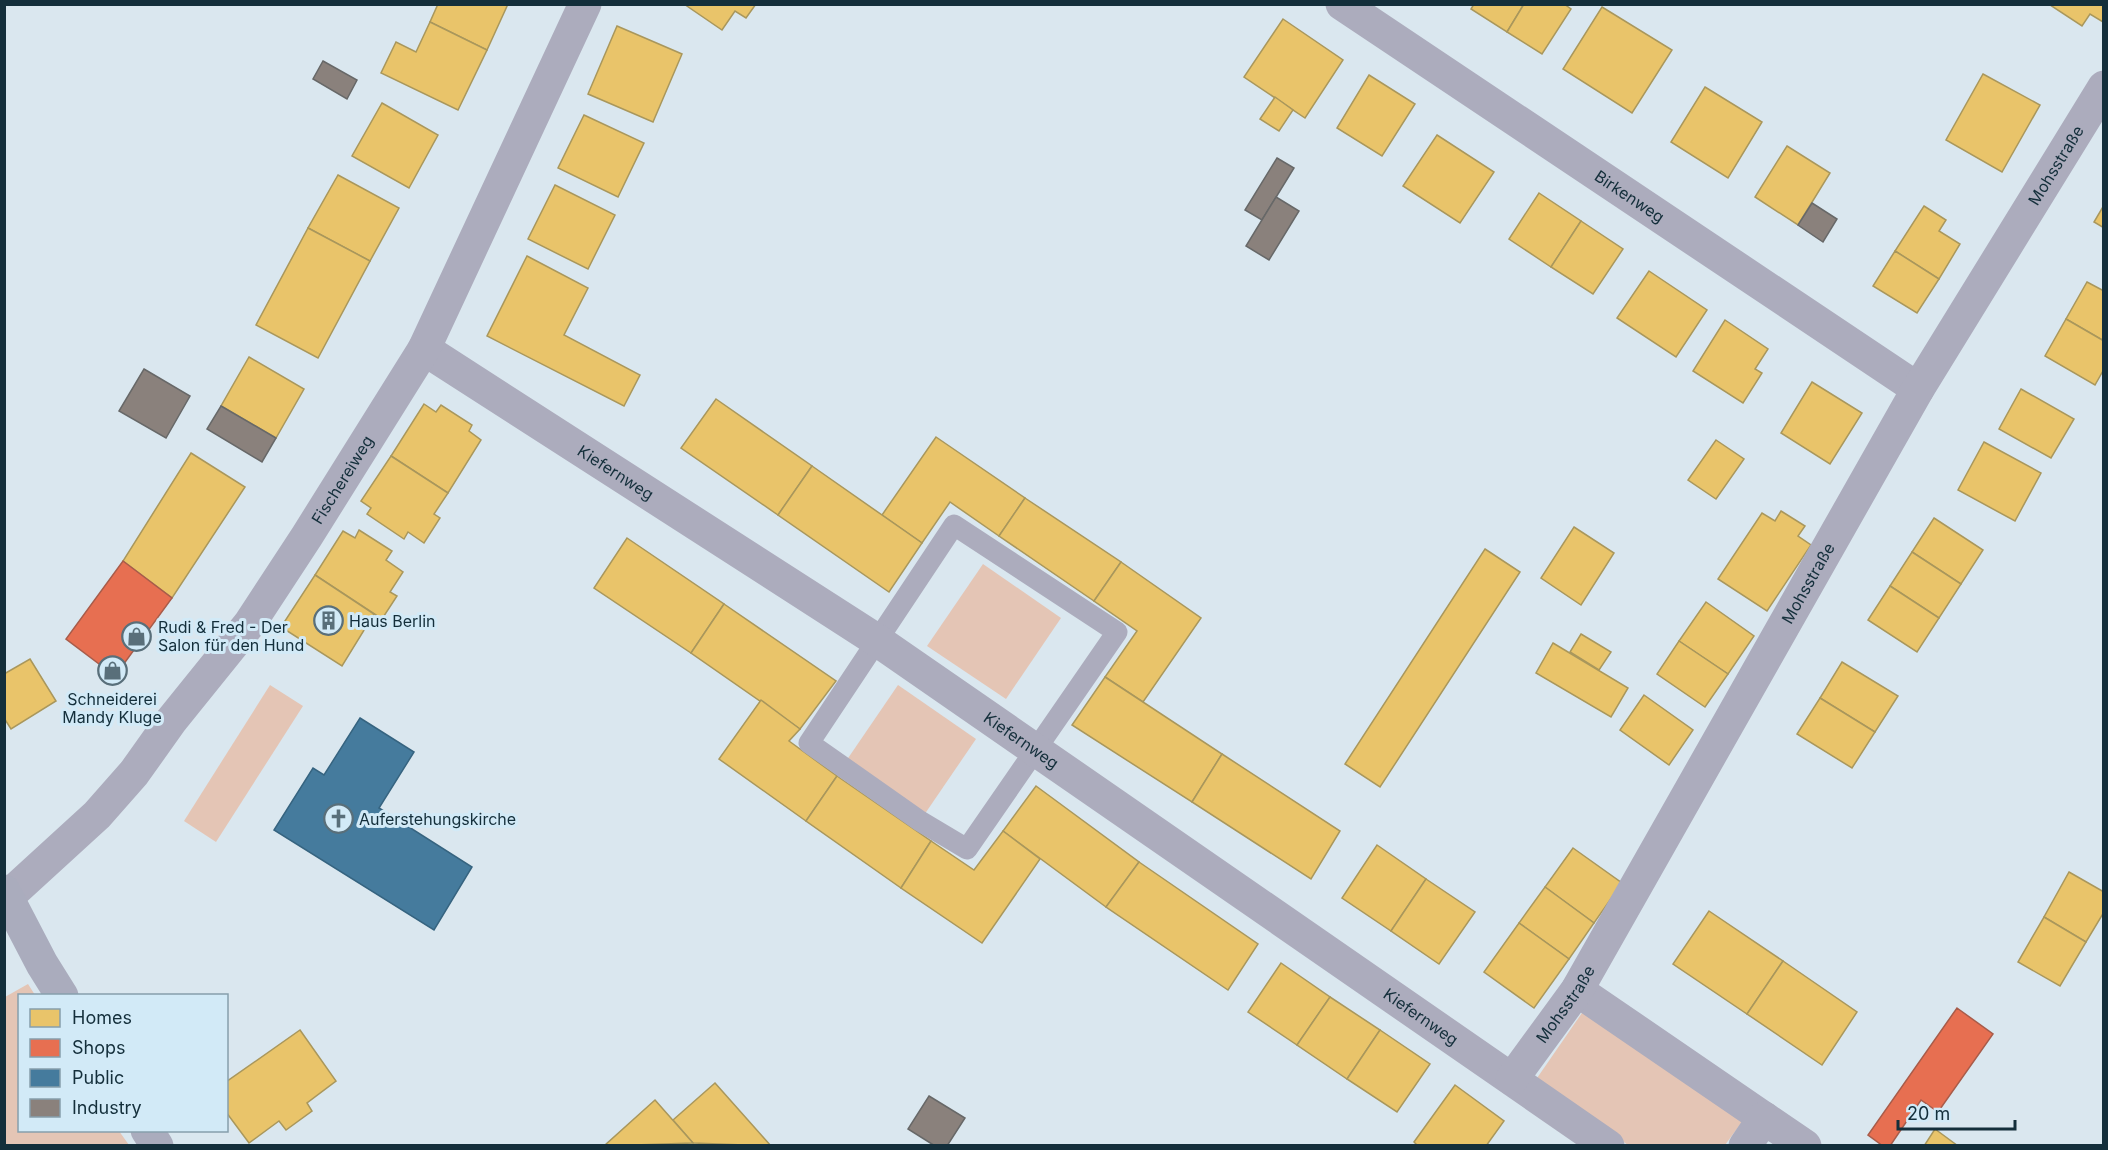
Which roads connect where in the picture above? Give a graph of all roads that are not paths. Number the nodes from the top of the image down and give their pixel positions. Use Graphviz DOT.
graph roads {
  1 [pos="585,4"];
  2 [pos="1342,4"];
  3 [pos="2103,87"];
  4 [pos="424,349"];
  5 [pos="1918,389"];
  6 [pos="878,641"];
  7 [pos="1038,750"];
  8 [pos="6,896"];
  9 [pos="1576,990"];
  10 [pos="61,994"];
  11 [pos="1512,1079"];
  12 [pos="1764,1118"];
  13 [pos="148,1132"];
  14 [pos="157,1146"];
  15 [pos="1608,1146"];
  16 [pos="1744,1146"];
  17 [pos="1805,1146"];
  1 -- 4 [label="street, Fischereiweg"];
  2 -- 5 [label="street, Birkenweg"];
  3 -- 5 [label="street, Mohsstraße"];
  4 -- 6 [label="street, Kiefernweg"];
  4 -- 8 [label="street, Fischereiweg"];
  5 -- 9 [label="street, Mohsstraße"];
  6 -- 7 [label="street, Kiefernweg"];
  6 -- 7 [label="lane"];
  6 -- 7 [label="lane"];
  7 -- 11 [label="street, Kiefernweg"];
  8 -- 10 [label="main road"];
  9 -- 11 [label="street, Mohsstraße"];
  9 -- 12 [label="street"];
  11 -- 15 [label="street, Kiefernweg"];
  12 -- 16 [label="street"];
  12 -- 17 [label="street"];
  13 -- 14 [label="main road"];
}
